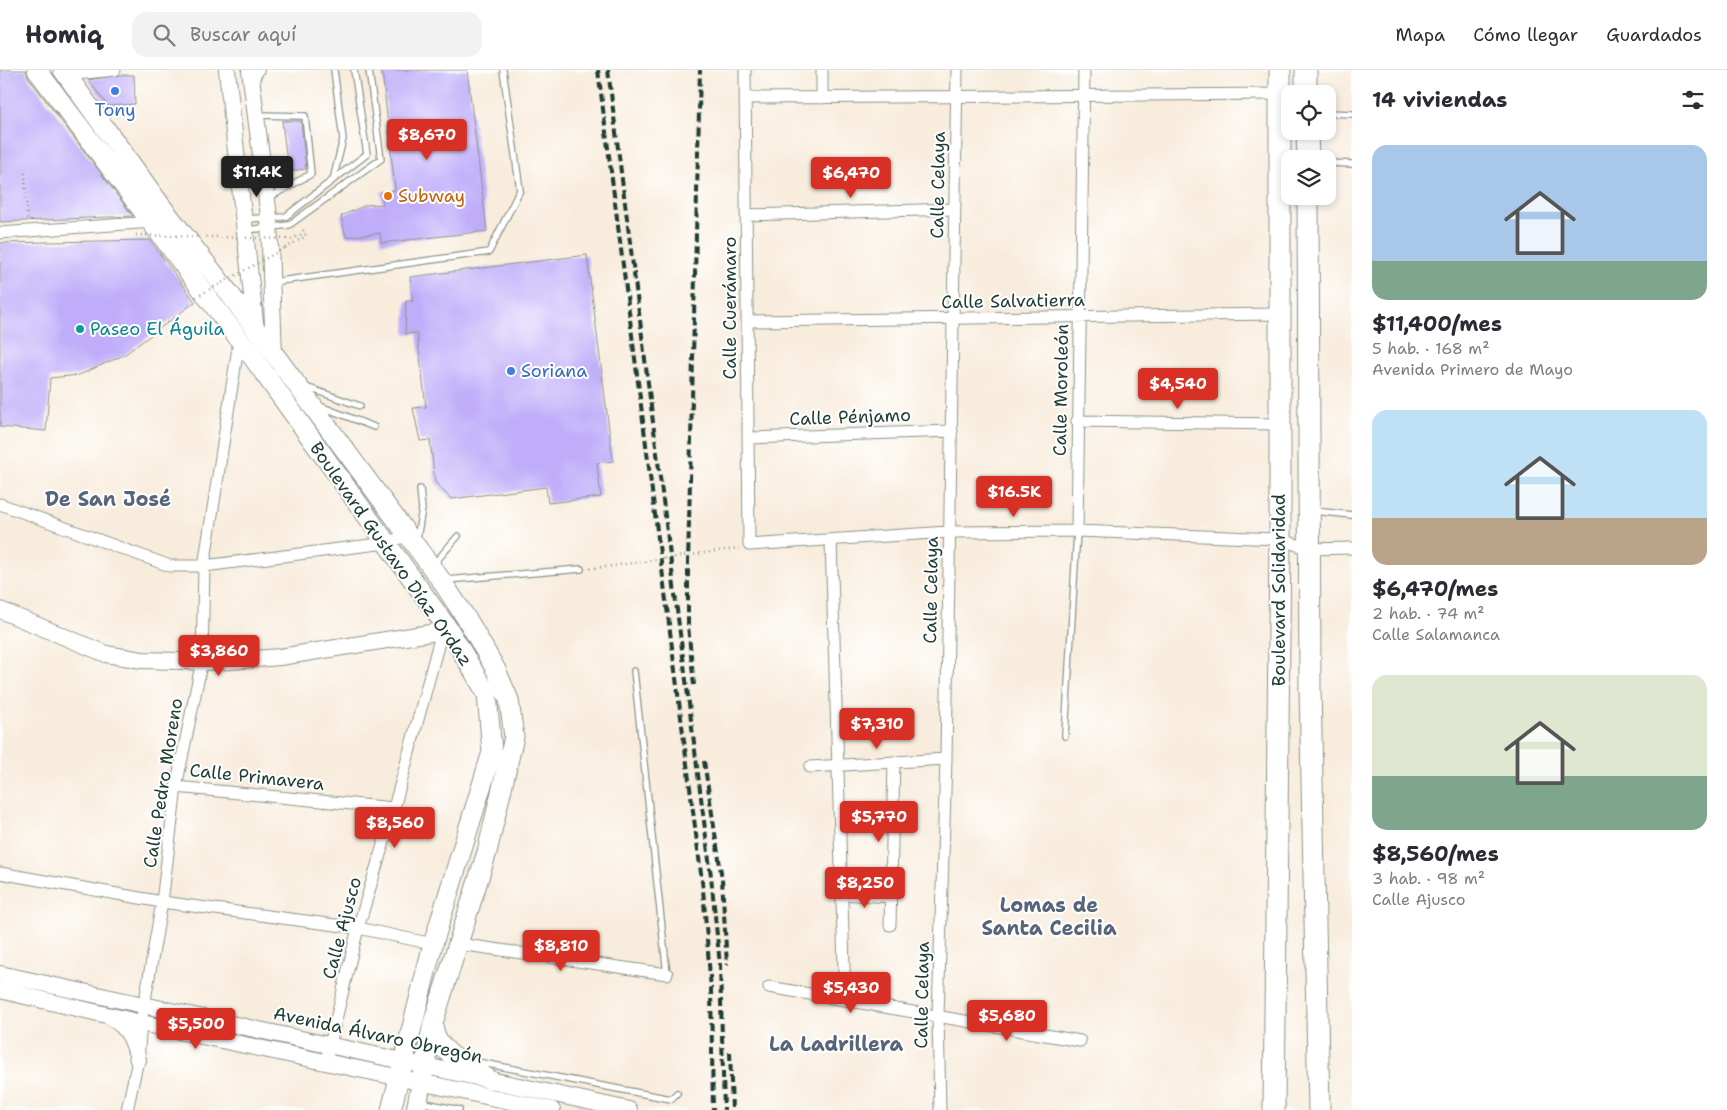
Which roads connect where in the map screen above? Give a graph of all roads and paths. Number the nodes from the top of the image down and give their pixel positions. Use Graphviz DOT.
graph roads {
  1 [pos="37,70"];
  2 [pos="115,70"];
  3 [pos="226,70"];
  4 [pos="250,70"];
  5 [pos="261,70"];
  6 [pos="334,70"];
  7 [pos="354,70"];
  8 [pos="369,70"];
  9 [pos="503,70"];
  10 [pos="744,70"];
  11 [pos="822,70"];
  12 [pos="956,70"];
  13 [pos="1084,70"];
  14 [pos="1280,70"];
  15 [pos="1306,70"];
  16 [pos="65,73"];
  17 [pos="1306,85"];
  18 [pos="251,91"];
  19 [pos="1281,94"];
  20 [pos="1084,96"];
  21 [pos="745,98"];
  22 [pos="822,98"];
  23 [pos="956,98"];
  24 [pos="1336,113"];
  25 [pos="1352,114"];
  26 [pos="255,115"];
  27 [pos="1336,163"];
  28 [pos="1352,164"];
  29 [pos="25,173"];
  30 [pos="333,180"];
  31 [pos="266,199"];
  32 [pos="1284,205"];
  33 [pos="1308,205"];
  34 [pos="955,209"];
  35 [pos="747,215"];
  36 [pos="153,222"];
  37 [pos="269,223"];
  38 [pos="244,225"];
  39 [pos="27,232"];
  40 [pos="0,233"];
  41 [pos="136,235"];
  42 [pos="272,282"];
  43 [pos="196,297"];
  44 [pos="1280,314"];
  45 [pos="1080,318"];
  46 [pos="953,320"];
  47 [pos="748,321"];
  48 [pos="256,330"];
  49 [pos="239,341"];
  50 [pos="274,355"];
  51 [pos="254,359"];
  52 [pos="295,383"];
  53 [pos="309,402"];
  54 [pos="360,406"];
  55 [pos="1077,421"];
  56 [pos="1279,424"];
  57 [pos="374,427"];
  58 [pos="952,431"];
  59 [pos="749,438"];
  60 [pos="420,489"];
  61 [pos="0,504"];
  62 [pos="1309,510"];
  63 [pos="1352,515"];
  64 [pos="1077,531"];
  65 [pos="949,532"];
  66 [pos="458,536"];
  67 [pos="1280,539"];
  68 [pos="412,540"];
  69 [pos="831,540"];
  70 [pos="386,543"];
  71 [pos="744,547"];
  72 [pos="1352,548"];
  73 [pos="1309,549"];
  74 [pos="204,566"];
  75 [pos="580,569"];
  76 [pos="436,573"];
  77 [pos="0,610"];
  78 [pos="446,631"];
  79 [pos="202,661"];
  80 [pos="634,671"];
  81 [pos="1065,736"];
  82 [pos="946,759"];
  83 [pos="894,762"];
  84 [pos="838,765"];
  85 [pos="810,767"];
  86 [pos="176,787"];
  87 [pos="394,808"];
  88 [pos="0,873"];
  89 [pos="841,894"];
  90 [pos="891,897"];
  91 [pos="162,902"];
  92 [pos="890,925"];
  93 [pos="358,928"];
  94 [pos="434,944"];
  95 [pos="459,944"];
  96 [pos="0,974"];
  97 [pos="667,974"];
  98 [pos="769,986"];
  99 [pos="0,990"];
  100 [pos="845,1000"];
  101 [pos="144,1005"];
  102 [pos="108,1016"];
  103 [pos="938,1016"];
  104 [pos="142,1023"];
  105 [pos="433,1023"];
  106 [pos="1080,1042"];
  107 [pos="328,1054"];
  108 [pos="455,1057"];
  109 [pos="138,1060"];
  110 [pos="401,1069"];
  111 [pos="423,1074"];
  112 [pos="489,1079"];
  113 [pos="677,1092"];
  114 [pos="417,1106"];
  115 [pos="127,1110"];
  116 [pos="391,1110"];
  117 [pos="459,1110"];
  118 [pos="552,1110"];
  119 [pos="629,1110"];
  120 [pos="940,1110"];
  121 [pos="1274,1110"];
  122 [pos="1319,1110"];
  1 -- 36 [label="main road, Boulevard Gustavo Díaz Ordaz"];
  2 -- 16 [label="street"];
  3 -- 38 [label="street"];
  4 -- 18 [label="street"];
  5 -- 18 [label="lane"];
  6 -- 30 [label="lane"];
  7 -- 30 [label="lane"];
  8 -- 37 [label="lane"];
  9 -- 42 [label="lane"];
  10 -- 21 [label="street, Calle Cuerámaro"];
  11 -- 22 [label="street"];
  12 -- 23 [label="street, Calle Celaya"];
  13 -- 20 [label="street, Calle Moroleón"];
  14 -- 19 [label="highway, Boulevard Solidaridad"];
  15 -- 17 [label="highway"];
  16 -- 48 [label="main road, Boulevard Gustavo Díaz Ordaz"];
  18 -- 26 [label="street"];
  19 -- 20 [label="street"];
  20 -- 23 [label="street"];
  20 -- 45 [label="street, Calle Moroleón"];
  21 -- 22 [label="street"];
  21 -- 35 [label="street, Calle Cuerámaro"];
  22 -- 23 [label="street"];
  23 -- 34 [label="street, Calle Celaya"];
  24 -- 25 [label="lane"];
  26 -- 31 [label="street"];
  26 -- 31 [label="lane"];
  27 -- 28 [label="lane"];
  29 -- 39 [label="path"];
  30 -- 37 [label="lane"];
  31 -- 37 [label="street"];
  32 -- 44 [label="highway, Boulevard Solidaridad"];
  33 -- 62 [label="highway, Boulevard Solidaridad"];
  34 -- 35 [label="street"];
  34 -- 46 [label="street, Calle Celaya"];
  35 -- 47 [label="street, Calle Cuerámaro"];
  36 -- 39 [label="street"];
  36 -- 49 [label="main road, Boulevard Gustavo Díaz Ordaz"];
  37 -- 38 [label="lane"];
  37 -- 38 [label="lane"];
  37 -- 42 [label="street"];
  38 -- 48 [label="street"];
  39 -- 40 [label="street"];
  41 -- 43 [label="path, bridge"];
  42 -- 50 [label="street"];
  44 -- 45 [label="street, Calle Salvatierra"];
  44 -- 56 [label="highway, Boulevard Solidaridad"];
  45 -- 46 [label="street, Calle Salvatierra"];
  45 -- 55 [label="street, Calle Moroleón"];
  46 -- 47 [label="street, Calle Salvatierra"];
  46 -- 58 [label="street, Calle Celaya"];
  47 -- 59 [label="street, Calle Cuerámaro"];
  48 -- 50 [label="main road, Boulevard Gustavo Díaz Ordaz"];
  48 -- 51 [label="street"];
  49 -- 51 [label="main road, Boulevard Gustavo Díaz Ordaz"];
  49 -- 74 [label="street, Calle Pedro Moreno"];
  50 -- 52 [label="main road, Boulevard Gustavo Díaz Ordaz"];
  51 -- 70 [label="main road, Boulevard Gustavo Díaz Ordaz"];
  52 -- 53 [label="main road, Boulevard Gustavo Díaz Ordaz"];
  52 -- 54 [label="lane"];
  53 -- 57 [label="lane"];
  53 -- 68 [label="main road, Boulevard Gustavo Díaz Ordaz"];
  55 -- 56 [label="street"];
  55 -- 64 [label="street, Calle Moroleón"];
  56 -- 67 [label="highway, Boulevard Solidaridad"];
  58 -- 59 [label="street, Calle Pénjamo"];
  58 -- 65 [label="street, Calle Celaya"];
  59 -- 71 [label="street, Calle Cuerámaro"];
  60 -- 68 [label="lane"];
  61 -- 74 [label="street"];
  62 -- 63 [label="lane"];
  62 -- 73 [label="highway, Boulevard Solidaridad"];
  64 -- 65 [label="street"];
  64 -- 67 [label="street"];
  64 -- 81 [label="lane"];
  65 -- 69 [label="street"];
  65 -- 82 [label="street, Calle Celaya"];
  66 -- 76 [label="lane"];
  67 -- 73 [label="street"];
  67 -- 121 [label="highway, Boulevard Solidaridad"];
  68 -- 70 [label="street"];
  68 -- 76 [label="main road, Boulevard Gustavo Díaz Ordaz"];
  69 -- 71 [label="street"];
  69 -- 84 [label="street"];
  70 -- 74 [label="street"];
  70 -- 78 [label="main road, Boulevard Gustavo Díaz Ordaz"];
  71 -- 75 [label="path, bridge"];
  72 -- 73 [label="street"];
  73 -- 122 [label="highway, Boulevard Solidaridad"];
  74 -- 79 [label="street, Calle Pedro Moreno"];
  75 -- 76 [label="lane"];
  76 -- 95 [label="main road, Boulevard Gustavo Díaz Ordaz"];
  77 -- 79 [label="street"];
  78 -- 79 [label="street"];
  78 -- 87 [label="street, Calle Ajusco"];
  78 -- 94 [label="main road, Boulevard Gustavo Díaz Ordaz"];
  79 -- 86 [label="street, Calle Pedro Moreno"];
  80 -- 97 [label="lane"];
  82 -- 83 [label="street"];
  82 -- 103 [label="street, Calle Celaya"];
  83 -- 84 [label="street"];
  83 -- 90 [label="street"];
  84 -- 85 [label="street"];
  84 -- 89 [label="street"];
  86 -- 87 [label="street, Calle Primavera"];
  86 -- 91 [label="street, Calle Pedro Moreno"];
  87 -- 93 [label="street, Calle Ajusco"];
  88 -- 91 [label="street"];
  89 -- 90 [label="street"];
  89 -- 100 [label="street"];
  90 -- 92 [label="street"];
  91 -- 93 [label="street"];
  91 -- 101 [label="street, Calle Pedro Moreno"];
  93 -- 94 [label="street"];
  93 -- 107 [label="street, Calle Ajusco"];
  94 -- 110 [label="main road, Boulevard Gustavo Díaz Ordaz"];
  95 -- 97 [label="street"];
  95 -- 105 [label="main road, Boulevard Gustavo Díaz Ordaz"];
  96 -- 101 [label="street, Avenida Álvaro Obregón"];
  98 -- 100 [label="street"];
  99 -- 102 [label="street, Avenida Álvaro Obregón"];
  100 -- 103 [label="street"];
  101 -- 104 [label="street, Calle Pedro Moreno"];
  101 -- 107 [label="street, Avenida Álvaro Obregón"];
  102 -- 104 [label="street, Avenida Álvaro Obregón"];
  102 -- 109 [label="street"];
  103 -- 106 [label="street"];
  103 -- 120 [label="street, Calle Celaya"];
  104 -- 107 [label="street, Avenida Álvaro Obregón"];
  104 -- 109 [label="street, Calle Pedro Moreno"];
  105 -- 108 [label="main road"];
  105 -- 111 [label="main road, Boulevard Gustavo Díaz Ordaz"];
  107 -- 110 [label="street, Avenida Álvaro Obregón"];
  108 -- 112 [label="main road"];
  108 -- 113 [label="lane"];
  109 -- 115 [label="street, Calle Pedro Moreno"];
  110 -- 111 [label="street, Avenida Álvaro Obregón"];
  110 -- 116 [label="main road, Boulevard Gustavo Díaz Ordaz"];
  111 -- 112 [label="street, Avenida Álvaro Obregón"];
  111 -- 114 [label="main road, Boulevard Gustavo Díaz Ordaz"];
  111 -- 118 [label="street, Avenida Álvaro Obregón"];
  112 -- 119 [label="street, Avenida Álvaro Obregón"];
  114 -- 117 [label="lane"];
}
